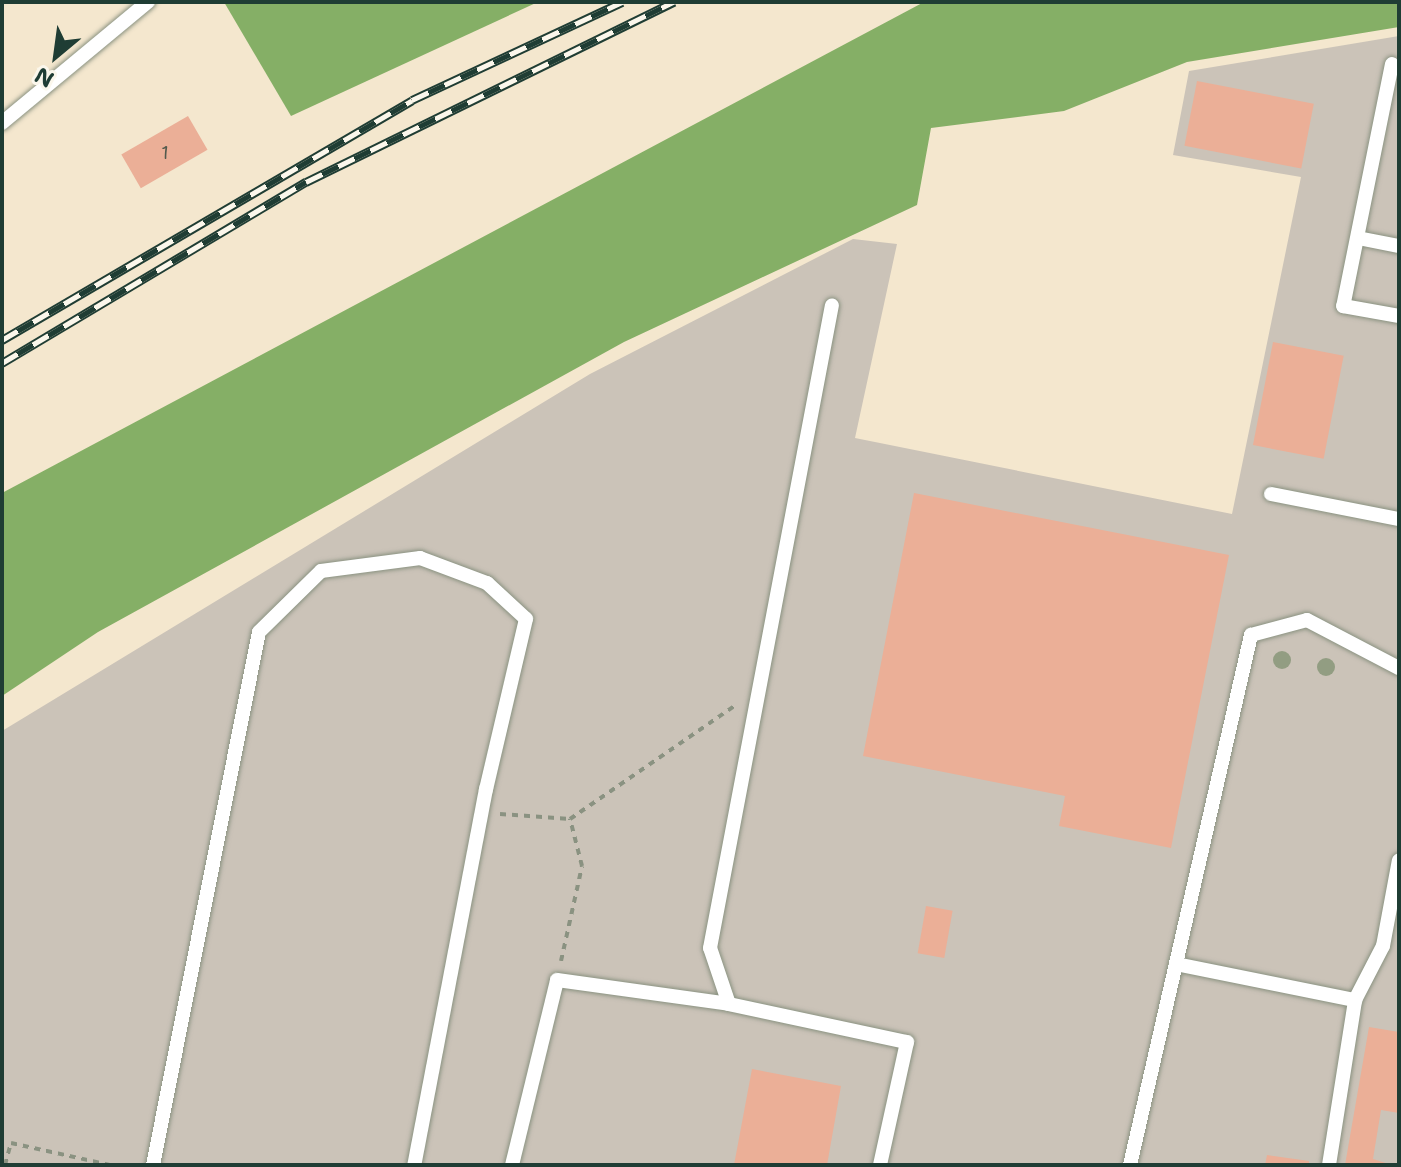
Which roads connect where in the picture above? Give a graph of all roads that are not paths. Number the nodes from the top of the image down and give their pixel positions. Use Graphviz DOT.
graph roads {
  1 [pos="148,2"];
  2 [pos="1392,64"];
  3 [pos="2,123"];
  4 [pos="1358,238"];
  5 [pos="1399,246"];
  6 [pos="832,305"];
  7 [pos="1399,316"];
  8 [pos="1271,494"];
  9 [pos="1399,519"];
  10 [pos="1399,668"];
  11 [pos="1399,860"];
  12 [pos="1176,964"];
  13 [pos="1355,1000"];
  14 [pos="729,1004"];
  15 [pos="153,1165"];
  16 [pos="414,1165"];
  17 [pos="512,1165"];
  18 [pos="880,1165"];
  19 [pos="1130,1165"];
  20 [pos="1329,1165"];
  1 -- 3 [label="lane"];
  2 -- 4 [label="lane"];
  4 -- 5 [label="lane"];
  4 -- 7 [label="lane"];
  6 -- 14 [label="lane"];
  8 -- 9 [label="lane"];
  10 -- 12 [label="lane"];
  11 -- 13 [label="lane"];
  12 -- 13 [label="lane"];
  12 -- 19 [label="lane"];
  13 -- 20 [label="lane"];
  14 -- 17 [label="lane"];
  14 -- 18 [label="lane"];
  15 -- 16 [label="lane"];
}
